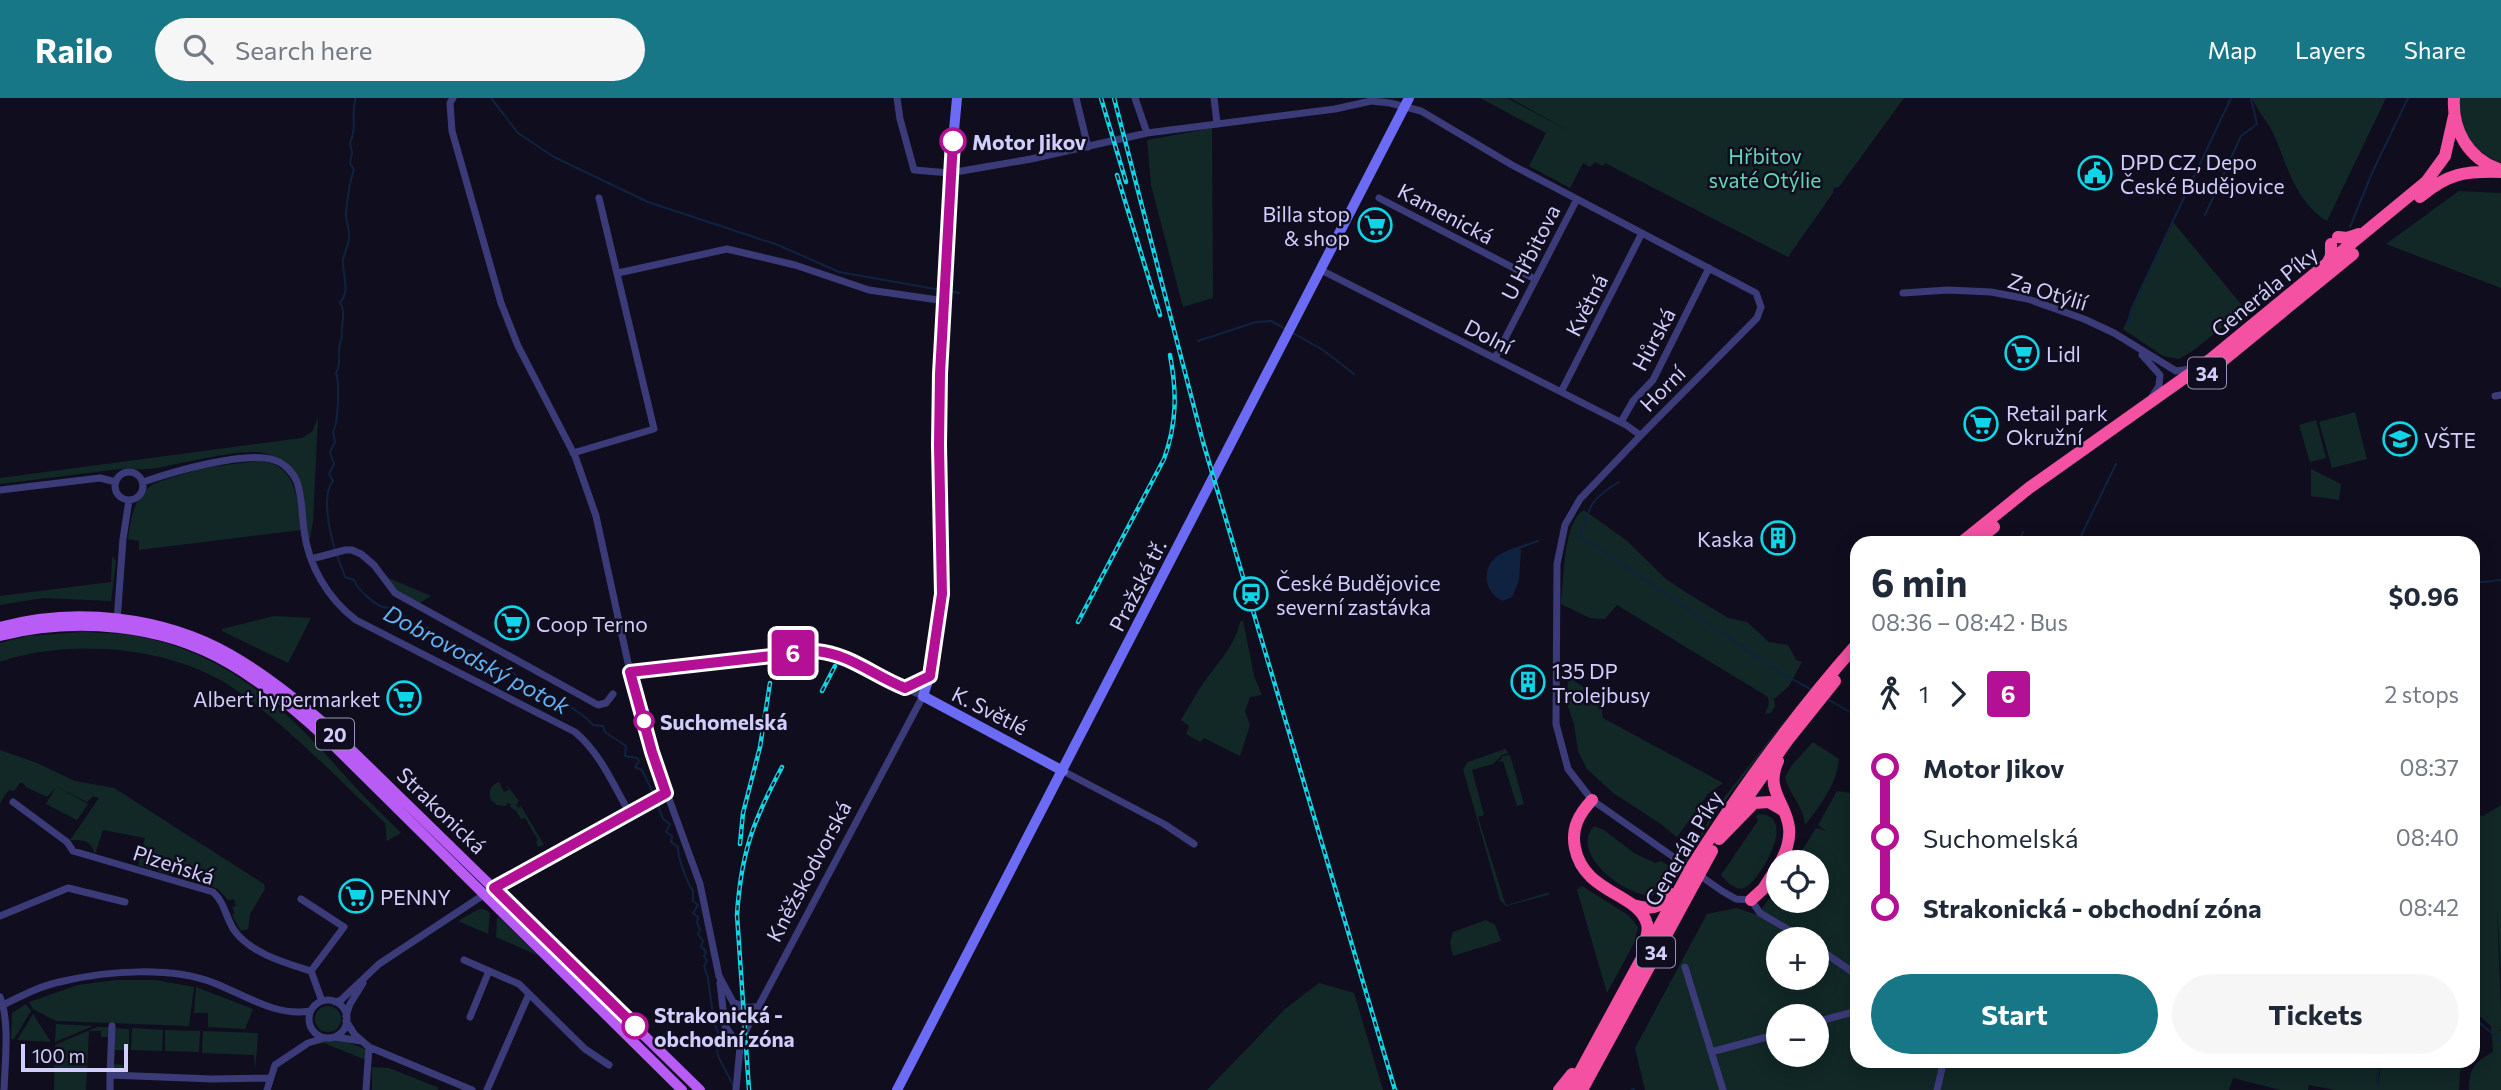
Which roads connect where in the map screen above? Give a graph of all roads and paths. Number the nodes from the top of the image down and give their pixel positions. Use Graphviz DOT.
graph roads {
  1 [pos="453,98"];
  2 [pos="897,98"];
  3 [pos="957,98"];
  4 [pos="1076,98"];
  5 [pos="1135,98"];
  6 [pos="1214,98"];
  7 [pos="2453,99"];
  8 [pos="1407,102"];
  9 [pos="2454,116"];
  10 [pos="1217,123"];
  11 [pos="1147,133"];
  12 [pos="1088,147"];
  13 [pos="2501,171"];
  14 [pos="950,173"];
  15 [pos="599,198"];
  16 [pos="1379,198"];
  17 [pos="1577,199"];
  18 [pos="2369,230"];
  19 [pos="1642,233"];
  20 [pos="2326,266"];
  21 [pos="1709,268"];
  22 [pos="1321,270"];
  23 [pos="618,273"];
  24 [pos="1535,279"];
  25 [pos="945,293"];
  26 [pos="1903,293"];
  27 [pos="2134,346"];
  28 [pos="1495,358"];
  29 [pos="2211,359"];
  30 [pos="1561,392"];
  31 [pos="2145,407"];
  32 [pos="1621,422"];
  33 [pos="1640,435"];
  34 [pos="573,453"];
  35 [pos="116,482"];
  36 [pos="143,482"];
  37 [pos="0,489"];
  38 [pos="129,500"];
  39 [pos="1969,536"];
  40 [pos="1982,536"];
  41 [pos="311,559"];
  42 [pos="117,624"];
  43 [pos="0,627"];
  44 [pos="0,636"];
  45 [pos="1850,654"];
  46 [pos="1850,663"];
  47 [pos="630,672"];
  48 [pos="930,676"];
  49 [pos="1831,679"];
  50 [pos="905,688"];
  51 [pos="613,694"];
  52 [pos="923,696"];
  53 [pos="1810,704"];
  54 [pos="1787,741"];
  55 [pos="1063,771"];
  56 [pos="663,794"];
  57 [pos="1592,800"];
  58 [pos="13,802"];
  59 [pos="1785,811"];
  60 [pos="629,812"];
  61 [pos="1719,839"];
  62 [pos="1194,844"];
  63 [pos="1787,850"];
  64 [pos="1692,866"];
  65 [pos="1766,884"];
  66 [pos="494,888"];
  67 [pos="483,895"];
  68 [pos="301,899"];
  69 [pos="1751,900"];
  70 [pos="125,902"];
  71 [pos="1631,904"];
  72 [pos="0,916"];
  73 [pos="1784,927"];
  74 [pos="1829,956"];
  75 [pos="464,960"];
  76 [pos="1639,962"];
  77 [pos="1685,967"];
  78 [pos="1850,970"];
  79 [pos="311,971"];
  80 [pos="489,971"];
  81 [pos="369,974"];
  82 [pos="719,975"];
  83 [pos="529,994"];
  84 [pos="731,1000"];
  85 [pos="2,1001"];
  86 [pos="322,1001"];
  87 [pos="335,1002"];
  88 [pos="758,1007"];
  89 [pos="310,1011"];
  90 [pos="1850,1013"];
  91 [pos="298,1014"];
  92 [pos="470,1017"];
  93 [pos="346,1019"];
  94 [pos="1829,1019"];
  95 [pos="750,1023"];
  96 [pos="112,1026"];
  97 [pos="311,1027"];
  98 [pos="334,1037"];
  99 [pos="1766,1037"];
  100 [pos="325,1038"];
  101 [pos="361,1041"];
  102 [pos="308,1043"];
  103 [pos="1600,1044"];
  104 [pos="369,1047"];
  105 [pos="740,1047"];
  106 [pos="1711,1052"];
  107 [pos="610,1065"];
  108 [pos="1942,1068"];
  109 [pos="110,1075"];
  110 [pos="270,1078"];
  111 [pos="4,1090"];
  112 [pos="110,1090"];
  113 [pos="267,1090"];
  114 [pos="366,1090"];
  115 [pos="471,1090"];
  116 [pos="487,1090"];
  117 [pos="682,1090"];
  118 [pos="701,1090"];
  119 [pos="736,1090"];
  120 [pos="897,1090"];
  121 [pos="1559,1090"];
  122 [pos="1570,1090"];
  123 [pos="1581,1090"];
  124 [pos="1589,1090"];
  125 [pos="1723,1090"];
  126 [pos="1937,1090"];
  1 -- 34 [label="street"];
  2 -- 14 [label="street, Horní"];
  3 -- 14 [label="main road, Kněžskodvorská"];
  4 -- 12 [label="street"];
  5 -- 11 [label="street"];
  6 -- 10 [label="street"];
  7 -- 9 [label="highway, 34"];
  8 -- 10 [label="street, Horní"];
  8 -- 17 [label="street, Horní"];
  8 -- 22 [label="main road, Pražská tř."];
  9 -- 13 [label="highway, 34"];
  9 -- 18 [label="highway, Generála Píky / 34"];
  10 -- 11 [label="street, Horní"];
  11 -- 12 [label="street, Horní"];
  12 -- 14 [label="street, Horní"];
  13 -- 40 [label="highway, Generála Píky / 34"];
  14 -- 25 [label="main road, Kněžskodvorská"];
  15 -- 23 [label="street"];
  16 -- 24 [label="street, Kamenická"];
  17 -- 19 [label="street, Horní"];
  17 -- 24 [label="street, U Hřbitova"];
  18 -- 20 [label="highway, Generála Píky / 34"];
  18 -- 20 [label="highway"];
  19 -- 21 [label="street, Horní"];
  19 -- 30 [label="street, Květná"];
  20 -- 29 [label="highway, Generála Píky / 34"];
  21 -- 32 [label="street, Hůrská"];
  21 -- 33 [label="street, Horní"];
  22 -- 28 [label="street, Dolní"];
  22 -- 55 [label="main road, Pražská tř."];
  23 -- 25 [label="street"];
  23 -- 34 [label="street"];
  24 -- 28 [label="street, U Hřbitova"];
  25 -- 48 [label="main road, Kněžskodvorská"];
  26 -- 27 [label="street, Za Otýlií"];
  27 -- 29 [label="street, Za Otýlií"];
  27 -- 31 [label="street, Za Otýlií"];
  28 -- 30 [label="street, Dolní"];
  29 -- 31 [label="highway, Generála Píky / 34"];
  30 -- 32 [label="street, Dolní"];
  31 -- 39 [label="highway, Generála Píky / 34"];
  32 -- 33 [label="street, Dolní"];
  33 -- 57 [label="street, Horní"];
  34 -- 47 [label="street"];
  35 -- 36 [label="street"];
  35 -- 37 [label="street"];
  35 -- 38 [label="street"];
  36 -- 38 [label="street"];
  36 -- 41 [label="street"];
  38 -- 42 [label="street"];
  41 -- 51 [label="street"];
  41 -- 60 [label="street"];
  42 -- 43 [label="main road, Strakonická / 20"];
  42 -- 44 [label="main road, Strakonická / 20"];
  42 -- 66 [label="main road, Strakonická / 20"];
  42 -- 67 [label="main road, Strakonická / 20"];
  45 -- 49 [label="highway, Generála Píky / 34"];
  46 -- 49 [label="highway, Generála Píky / 34"];
  47 -- 50 [label="street, K. Světlé"];
  47 -- 56 [label="street"];
  48 -- 50 [label="street"];
  48 -- 52 [label="main road, Kněžskodvorská"];
  49 -- 53 [label="highway, Generála Píky / 34"];
  50 -- 52 [label="street, K. Světlé"];
  52 -- 55 [label="main road, K. Světlé"];
  52 -- 88 [label="street, Kněžskodvorská"];
  53 -- 54 [label="highway, Generála Píky / 34"];
  53 -- 64 [label="highway, Generála Píky / 34"];
  54 -- 59 [label="highway"];
  54 -- 61 [label="highway, Generála Píky / 34"];
  55 -- 62 [label="street, K. Světlé"];
  55 -- 120 [label="main road, Pražská tř."];
  56 -- 60 [label="street"];
  56 -- 82 [label="street"];
  57 -- 69 [label="street, Horní"];
  57 -- 71 [label="highway"];
  58 -- 79 [label="street, Plzeňská"];
  59 -- 61 [label="highway"];
  59 -- 63 [label="highway"];
  60 -- 66 [label="street"];
  61 -- 103 [label="highway, Generála Píky / 34"];
  64 -- 71 [label="highway"];
  64 -- 76 [label="highway, Generála Píky / 34"];
  65 -- 69 [label="highway"];
  66 -- 67 [label="street"];
  66 -- 118 [label="main road, Strakonická / 20"];
  67 -- 81 [label="street"];
  67 -- 117 [label="main road, Strakonická / 20"];
  68 -- 79 [label="street"];
  69 -- 73 [label="street"];
  70 -- 72 [label="street"];
  71 -- 76 [label="highway"];
  74 -- 78 [label="street"];
  75 -- 80 [label="street"];
  76 -- 103 [label="highway, Generála Píky / 34"];
  77 -- 106 [label="street"];
  79 -- 86 [label="street"];
  80 -- 83 [label="street"];
  80 -- 92 [label="street"];
  81 -- 87 [label="street"];
  81 -- 93 [label="street"];
  82 -- 84 [label="street"];
  82 -- 105 [label="street"];
  83 -- 107 [label="street"];
  83 -- 116 [label="street"];
  84 -- 88 [label="street"];
  84 -- 95 [label="street"];
  85 -- 91 [label="street"];
  85 -- 111 [label="street"];
  86 -- 87 [label="street"];
  86 -- 89 [label="street"];
  87 -- 93 [label="street"];
  88 -- 95 [label="street, Kněžskodvorská"];
  89 -- 91 [label="street"];
  89 -- 97 [label="street"];
  90 -- 94 [label="street"];
  91 -- 97 [label="street"];
  93 -- 98 [label="street"];
  93 -- 101 [label="street"];
  95 -- 105 [label="street, Kněžskodvorská"];
  96 -- 109 [label="street"];
  97 -- 100 [label="street"];
  97 -- 102 [label="street"];
  98 -- 100 [label="street"];
  98 -- 101 [label="street"];
  99 -- 106 [label="street"];
  100 -- 102 [label="street"];
  101 -- 104 [label="street"];
  102 -- 110 [label="street"];
  103 -- 121 [label="highway, 34"];
  103 -- 122 [label="highway, Generála Píky / 34"];
  103 -- 123 [label="highway, Generála Píky / 34"];
  103 -- 124 [label="highway"];
  104 -- 114 [label="street"];
  104 -- 115 [label="street"];
  105 -- 119 [label="street, Kněžskodvorská"];
  106 -- 125 [label="street"];
  108 -- 126 [label="street"];
  109 -- 110 [label="street"];
  109 -- 112 [label="street"];
  110 -- 113 [label="street"];
}
